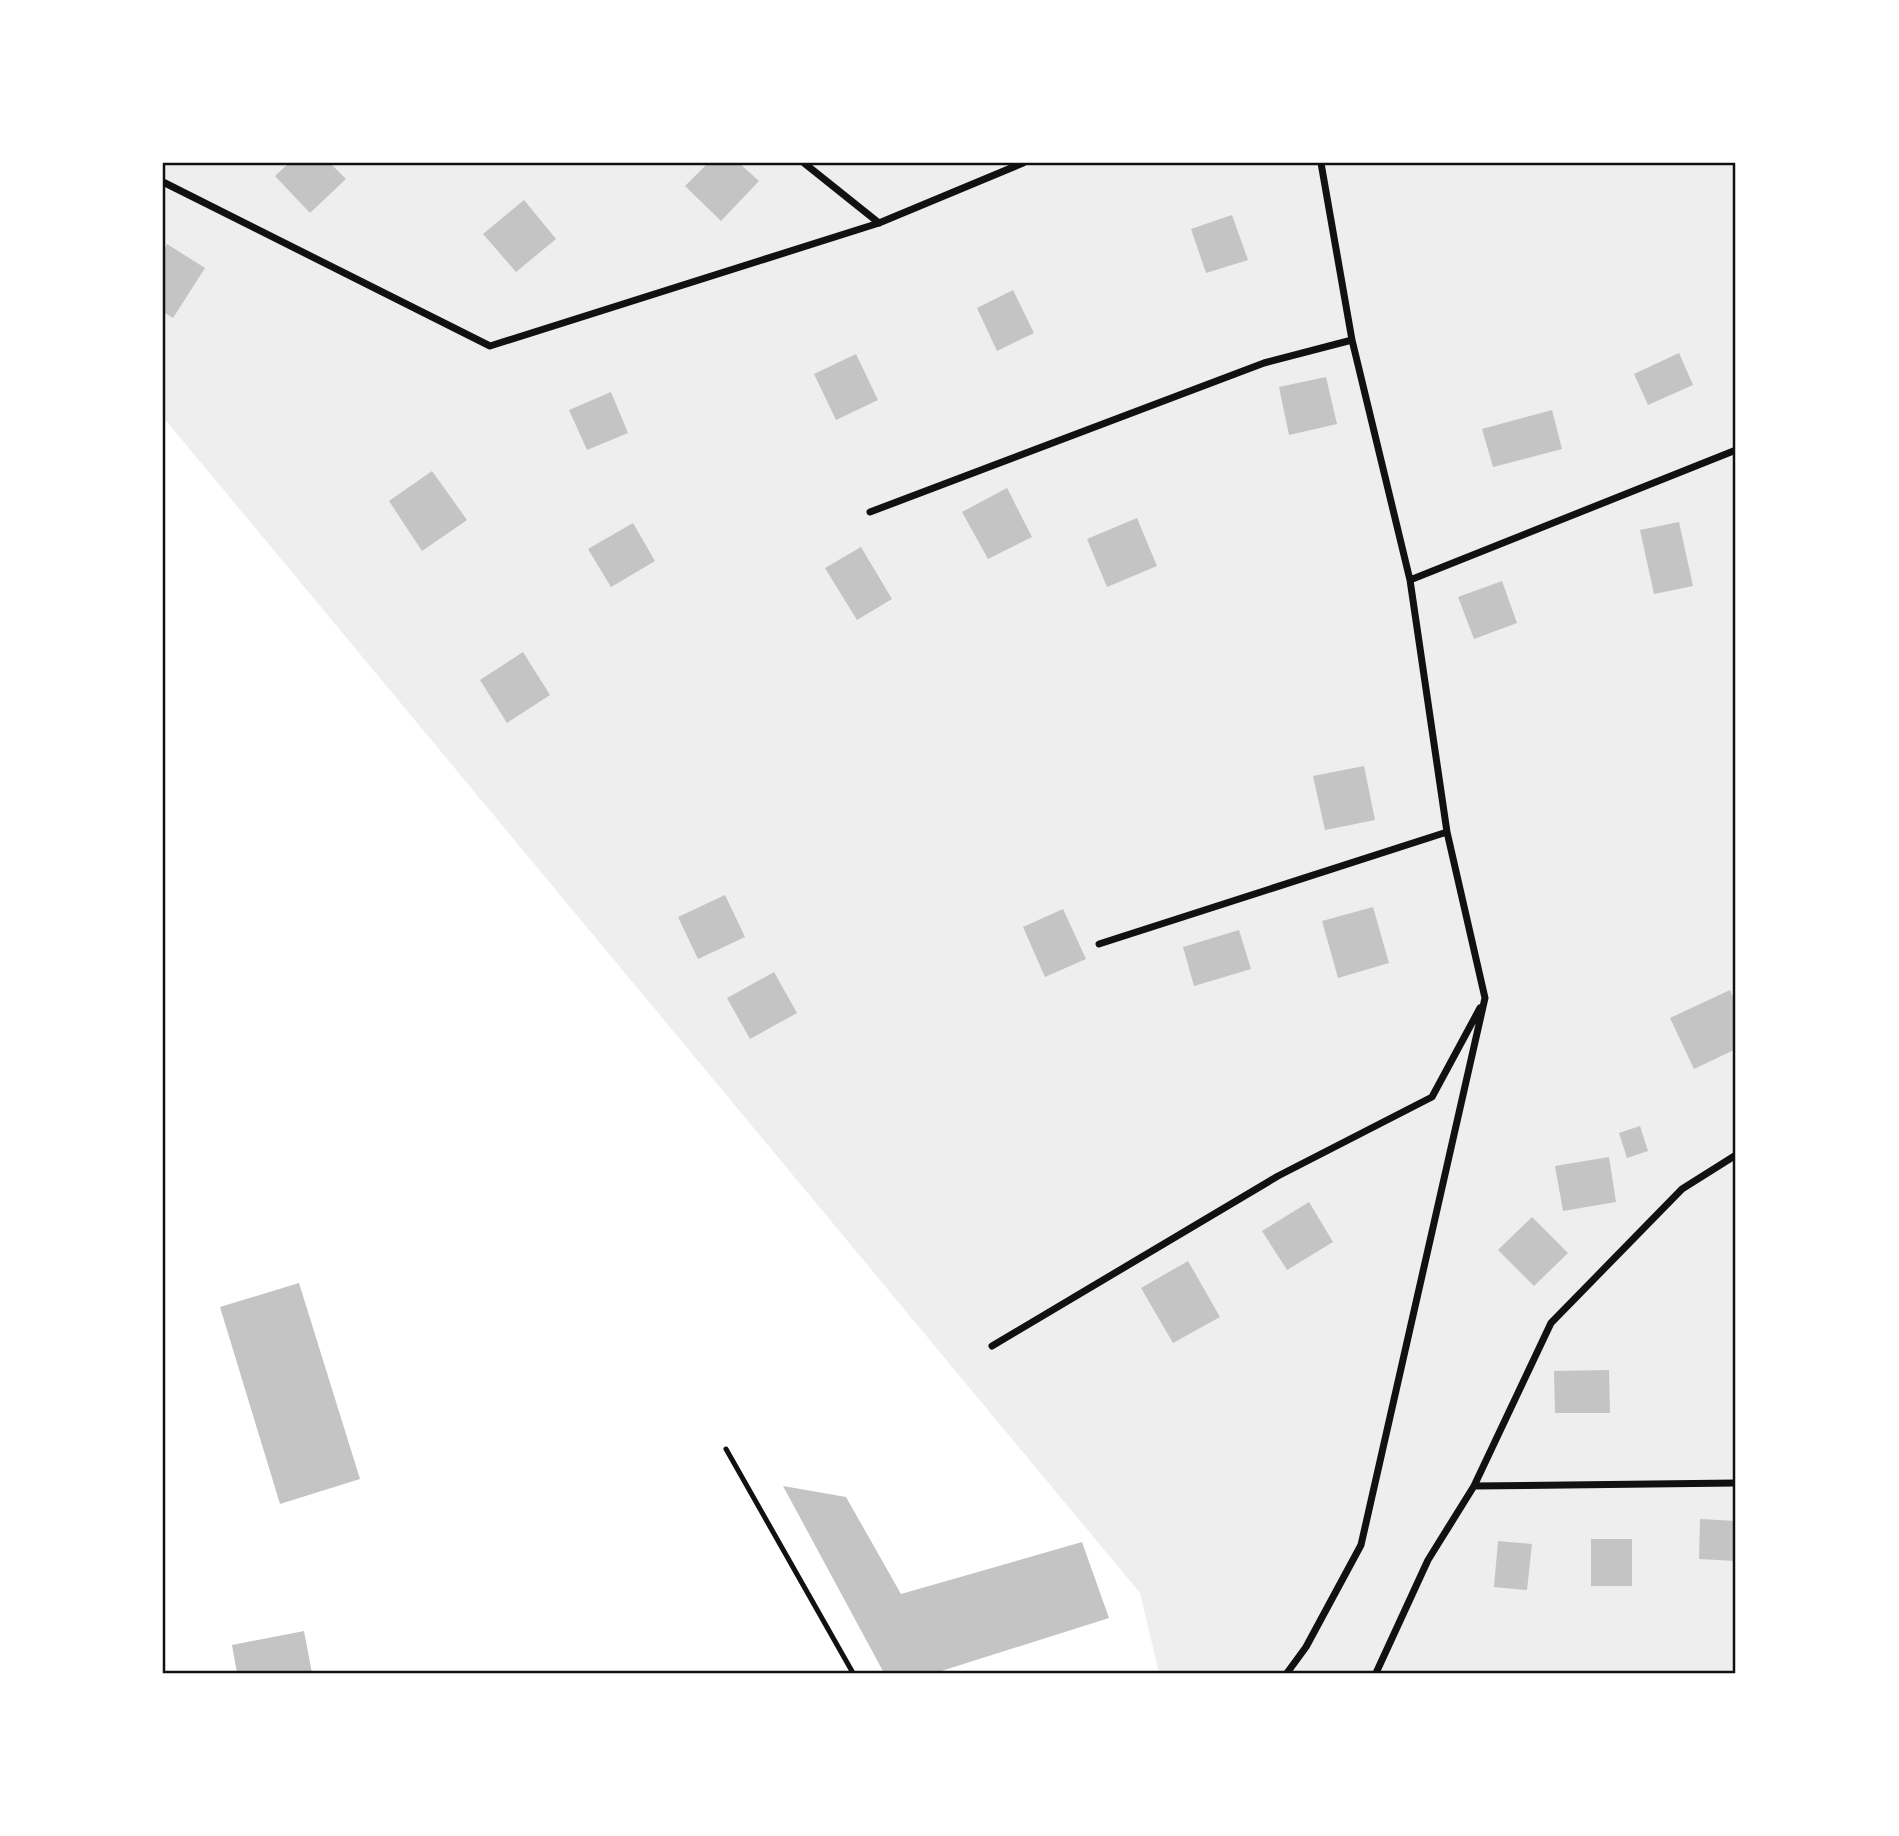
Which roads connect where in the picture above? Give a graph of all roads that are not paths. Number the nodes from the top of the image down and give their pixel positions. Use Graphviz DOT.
graph roads {
  1 [pos="804,163"];
  2 [pos="1023,163"];
  3 [pos="1321,163"];
  4 [pos="163,183"];
  5 [pos="879,223"];
  6 [pos="1352,340"];
  7 [pos="1736,450"];
  8 [pos="870,512"];
  9 [pos="1410,580"];
  10 [pos="1447,832"];
  11 [pos="1099,944"];
  12 [pos="1485,998"];
  13 [pos="1736,1155"];
  14 [pos="992,1346"];
  15 [pos="726,1449"];
  16 [pos="1736,1482"];
  17 [pos="1474,1486"];
  18 [pos="853,1673"];
  19 [pos="1287,1673"];
  20 [pos="1376,1673"];
  1 -- 5 [label="street"];
  2 -- 5 [label="street"];
  3 -- 6 [label="street"];
  4 -- 5 [label="street"];
  6 -- 8 [label="street"];
  6 -- 9 [label="street"];
  7 -- 9 [label="street"];
  9 -- 10 [label="street"];
  10 -- 11 [label="street"];
  10 -- 12 [label="street"];
  12 -- 14 [label="street"];
  12 -- 19 [label="street"];
  13 -- 17 [label="street"];
  15 -- 18 [label="lane"];
  16 -- 17 [label="street"];
  17 -- 20 [label="street"];
}
